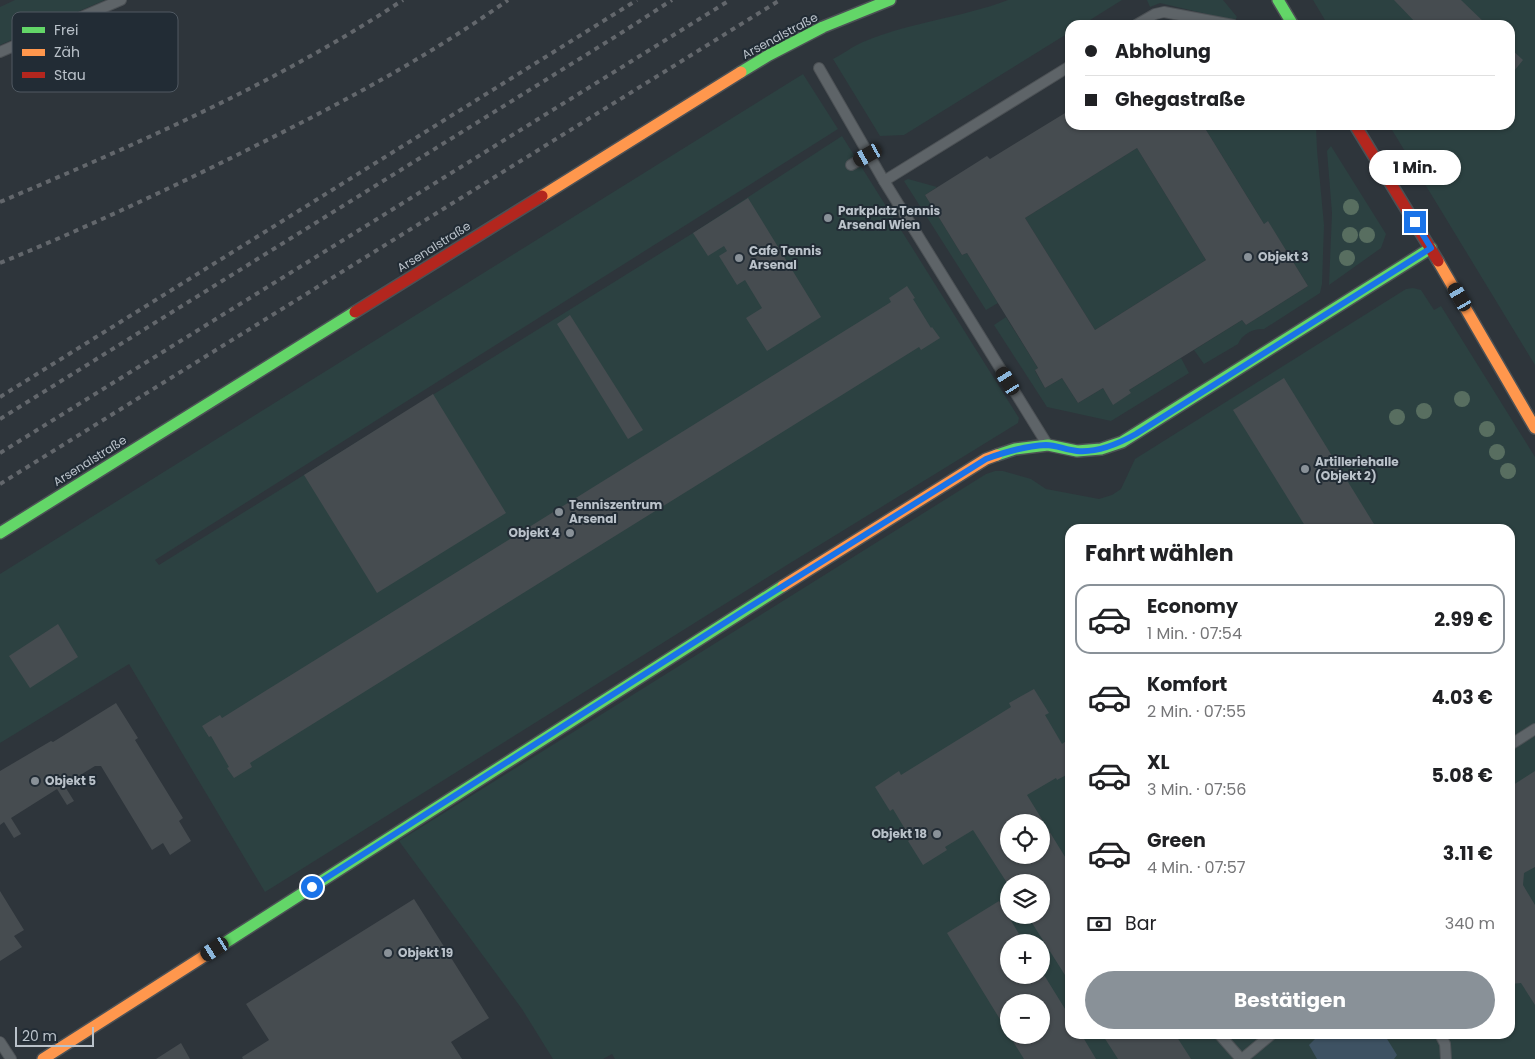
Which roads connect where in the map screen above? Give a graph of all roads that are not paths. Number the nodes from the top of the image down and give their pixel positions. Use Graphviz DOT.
graph roads {
  1 [pos="120,0"];
  2 [pos="890,0"];
  3 [pos="1278,0"];
  4 [pos="92,12"];
  5 [pos="1145,20"];
  6 [pos="1206,20"];
  7 [pos="1290,20"];
  8 [pos="12,47"];
  9 [pos="0,52"];
  10 [pos="819,68"];
  11 [pos="1065,69"];
  12 [pos="1358,130"];
  13 [pos="868,155"];
  14 [pos="851,164"];
  15 [pos="884,181"];
  16 [pos="1431,248"];
  17 [pos="1535,428"];
  18 [pos="1048,445"];
  19 [pos="0,533"];
  20 [pos="1535,729"];
  21 [pos="1515,741"];
  22 [pos="1223,1039"];
  23 [pos="1266,1039"];
  24 [pos="1442,1039"];
  25 [pos="0,1042"];
  26 [pos="11,1059"];
  27 [pos="43,1059"];
  28 [pos="1241,1059"];
  29 [pos="1446,1059"];
  1 -- 4 [label="lane"];
  2 -- 19 [label="street, Arsenalstraße"];
  3 -- 7 [label="street"];
  5 -- 6 [label="lane"];
  8 -- 9 [label="lane"];
  10 -- 13 [label="lane"];
  11 -- 15 [label="lane"];
  12 -- 16 [label="street"];
  13 -- 14 [label="lane"];
  13 -- 15 [label="lane"];
  15 -- 18 [label="lane"];
  16 -- 17 [label="street"];
  16 -- 18 [label="street"];
  18 -- 27 [label="street"];
  20 -- 21 [label="lane"];
  22 -- 28 [label="lane"];
  23 -- 28 [label="lane"];
  24 -- 29 [label="lane"];
  25 -- 26 [label="lane"];
}
